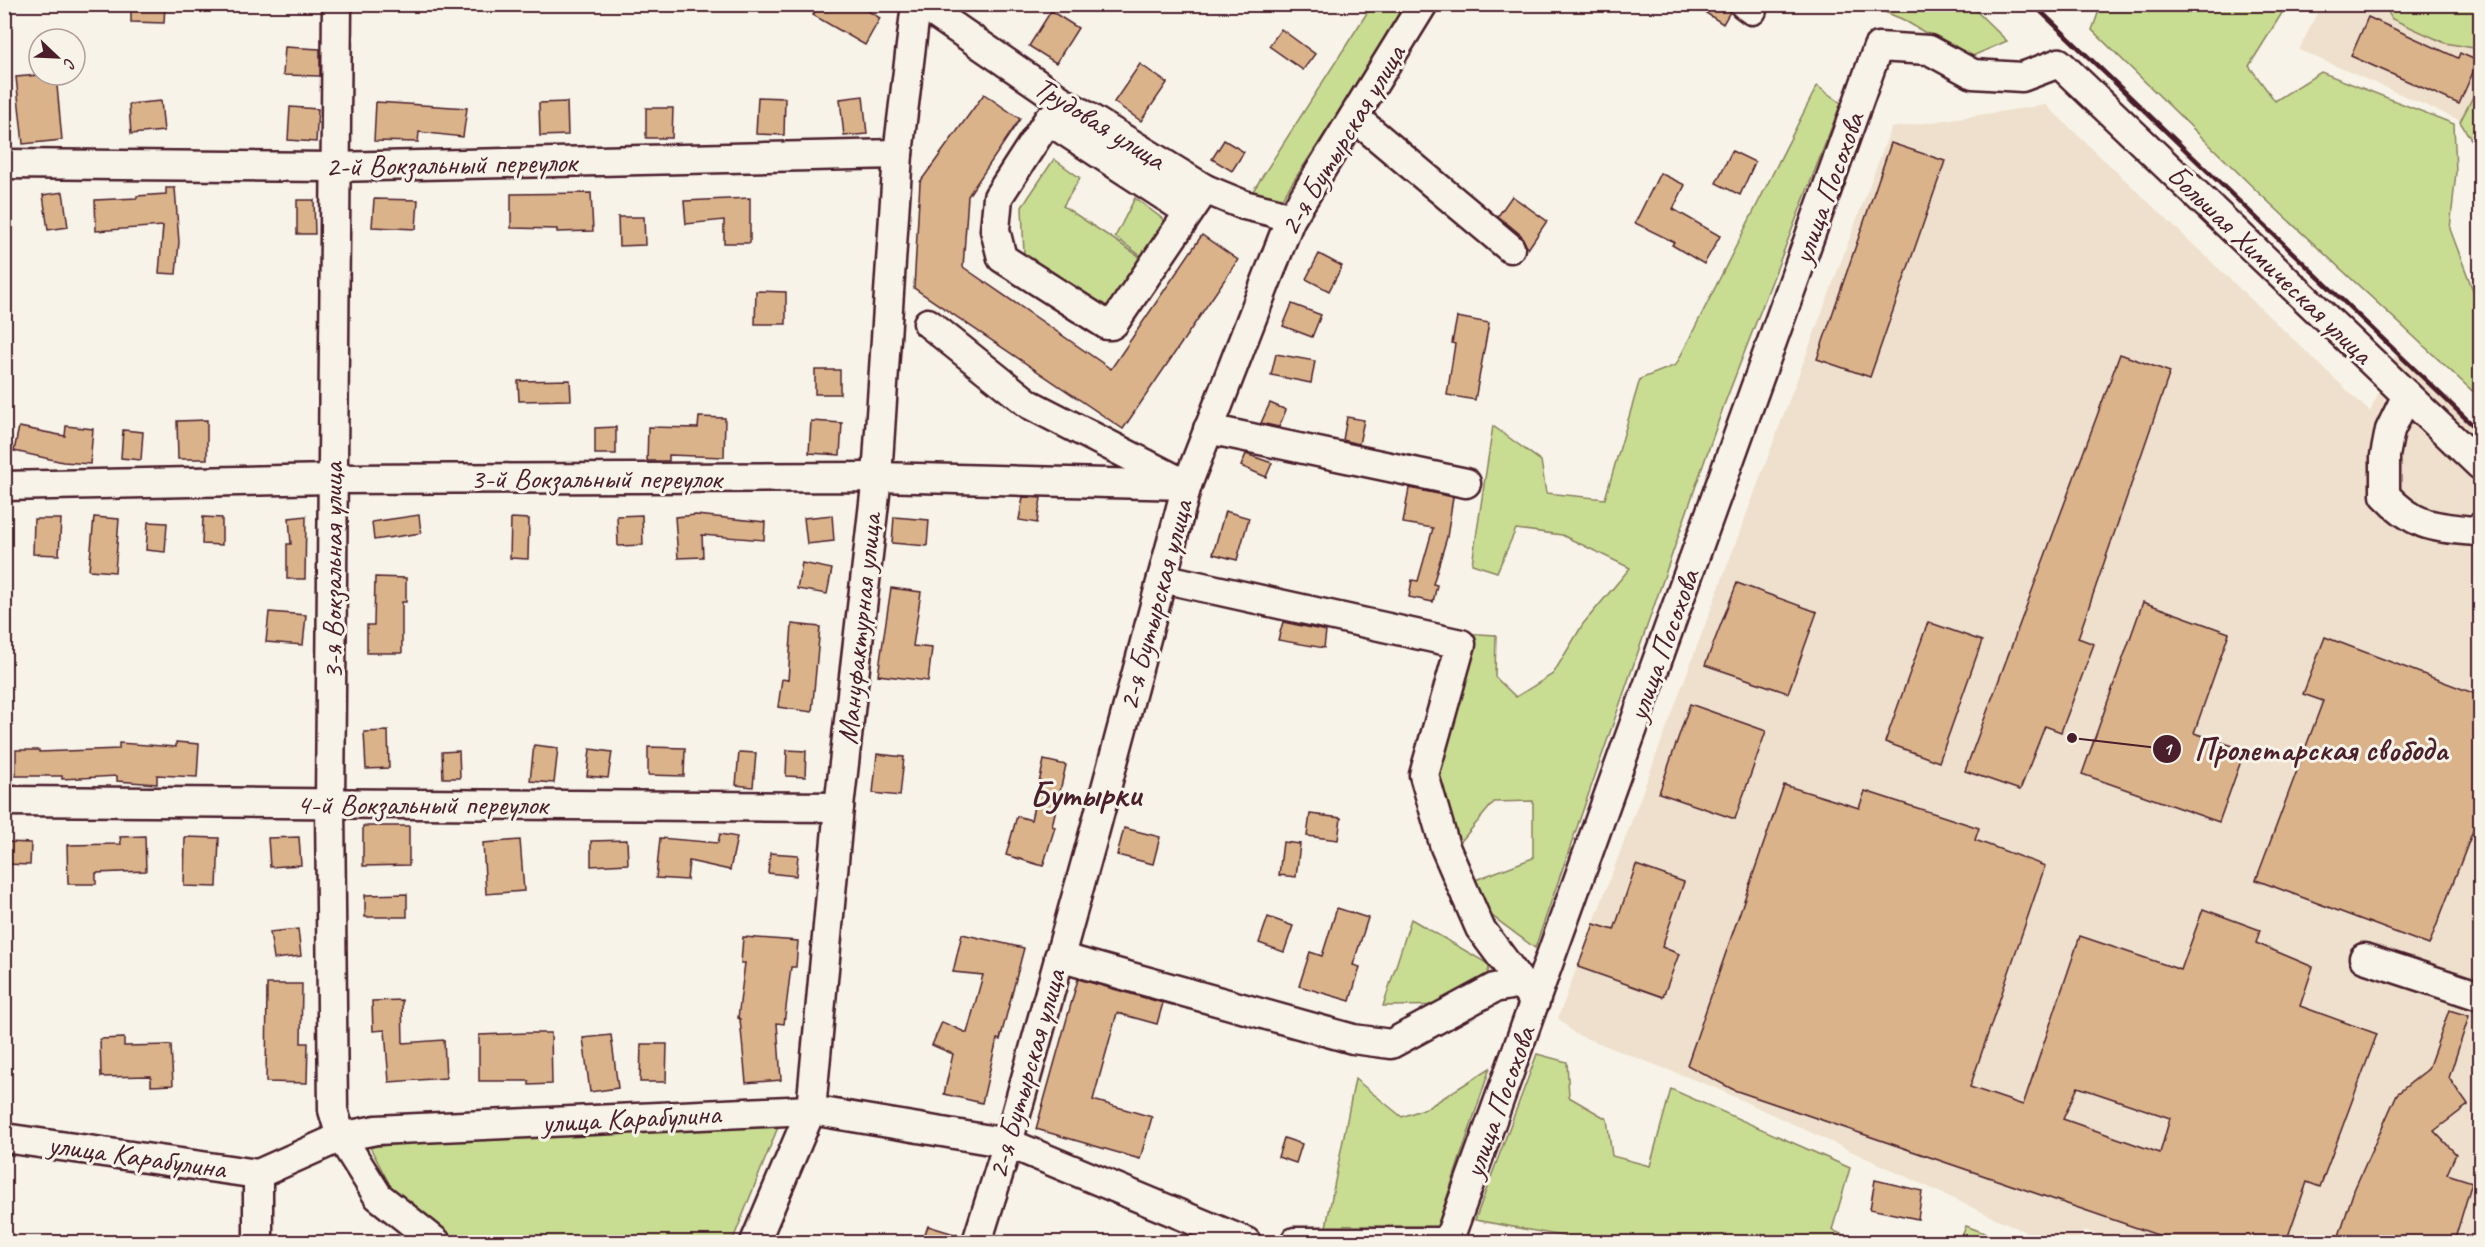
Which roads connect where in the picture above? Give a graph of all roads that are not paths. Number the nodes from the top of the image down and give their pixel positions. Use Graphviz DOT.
graph roads {
  1 [pos="338,4"];
  2 [pos="916,4"];
  3 [pos="921,4"];
  4 [pos="1422,4"];
  5 [pos="1878,47"];
  6 [pos="1354,117"];
  7 [pos="898,154"];
  8 [pos="4,164"];
  9 [pos="334,167"];
  10 [pos="1205,189"];
  11 [pos="1189,212"];
  12 [pos="1290,220"];
  13 [pos="1510,248"];
  14 [pos="928,323"];
  15 [pos="2407,395"];
  16 [pos="1208,429"];
  17 [pos="2481,465"];
  18 [pos="877,477"];
  19 [pos="332,479"];
  20 [pos="1466,483"];
  21 [pos="1186,485"];
  22 [pos="4,486"];
  23 [pos="2481,527"];
  24 [pos="1162,578"];
  25 [pos="4,801"];
  26 [pos="330,804"];
  27 [pos="839,807"];
  28 [pos="1059,957"];
  29 [pos="2364,958"];
  30 [pos="1528,992"];
  31 [pos="2481,996"];
  32 [pos="811,1110"];
  33 [pos="341,1137"];
  34 [pos="4,1138"];
  35 [pos="1008,1143"];
  36 [pos="258,1173"];
  37 [pos="258,1242"];
  38 [pos="436,1242"];
  39 [pos="755,1242"];
  40 [pos="977,1242"];
  41 [pos="1246,1242"];
  42 [pos="1295,1242"];
  43 [pos="1450,1242"];
  1 -- 9 [label="street, 3-я Вокзальная улица"];
  2 -- 7 [label="street, Мануфактурная улица"];
  3 -- 10 [label="street, Трудовая улица"];
  4 -- 6 [label="street, 2-я Бутырская улица"];
  5 -- 15 [label="street, Большая Химическая улица"];
  5 -- 30 [label="street, улица Посохова"];
  6 -- 12 [label="street, 2-я Бутырская улица"];
  6 -- 13 [label="street"];
  7 -- 9 [label="street, 2-й Вокзальный переулок"];
  7 -- 18 [label="street, Мануфактурная улица"];
  8 -- 9 [label="street, 2-й Вокзальный переулок"];
  9 -- 19 [label="street, 3-я Вокзальная улица"];
  10 -- 11 [label="street"];
  10 -- 12 [label="street, Трудовая улица"];
  11 -- 11 [label="street"];
  12 -- 16 [label="street, 2-я Бутырская улица"];
  14 -- 21 [label="street"];
  15 -- 17 [label="street, Большая Химическая улица"];
  15 -- 23 [label="street"];
  16 -- 20 [label="street"];
  16 -- 21 [label="street, 2-я Бутырская улица"];
  18 -- 19 [label="street, 3-й Вокзальный переулок"];
  18 -- 21 [label="street, 3-й Вокзальный переулок"];
  18 -- 27 [label="street, Мануфактурная улица"];
  19 -- 22 [label="street, 3-й Вокзальный переулок"];
  19 -- 26 [label="street, 3-я Вокзальная улица"];
  21 -- 24 [label="street, 2-я Бутырская улица"];
  24 -- 28 [label="street, 2-я Бутырская улица"];
  24 -- 30 [label="street"];
  25 -- 26 [label="street, 4-й Вокзальный переулок"];
  26 -- 27 [label="street, 4-й Вокзальный переулок"];
  26 -- 33 [label="street, 3-я Вокзальная улица"];
  27 -- 32 [label="street, Мануфактурная улица"];
  28 -- 30 [label="street"];
  28 -- 35 [label="street, 2-я Бутырская улица"];
  29 -- 31 [label="street"];
  30 -- 43 [label="street, улица Посохова"];
  32 -- 33 [label="street, улица Карабулина"];
  32 -- 35 [label="street, улица Карабулина"];
  32 -- 39 [label="street, Мануфактурная улица"];
  33 -- 36 [label="street, улица Карабулина"];
  33 -- 38 [label="street, 3-я Вокзальная улица"];
  34 -- 36 [label="street, улица Карабулина"];
  35 -- 40 [label="street, 2-я Бутырская улица"];
  35 -- 41 [label="street, улица Карабулина"];
  36 -- 37 [label="street"];
  42 -- 43 [label="street"];
}
